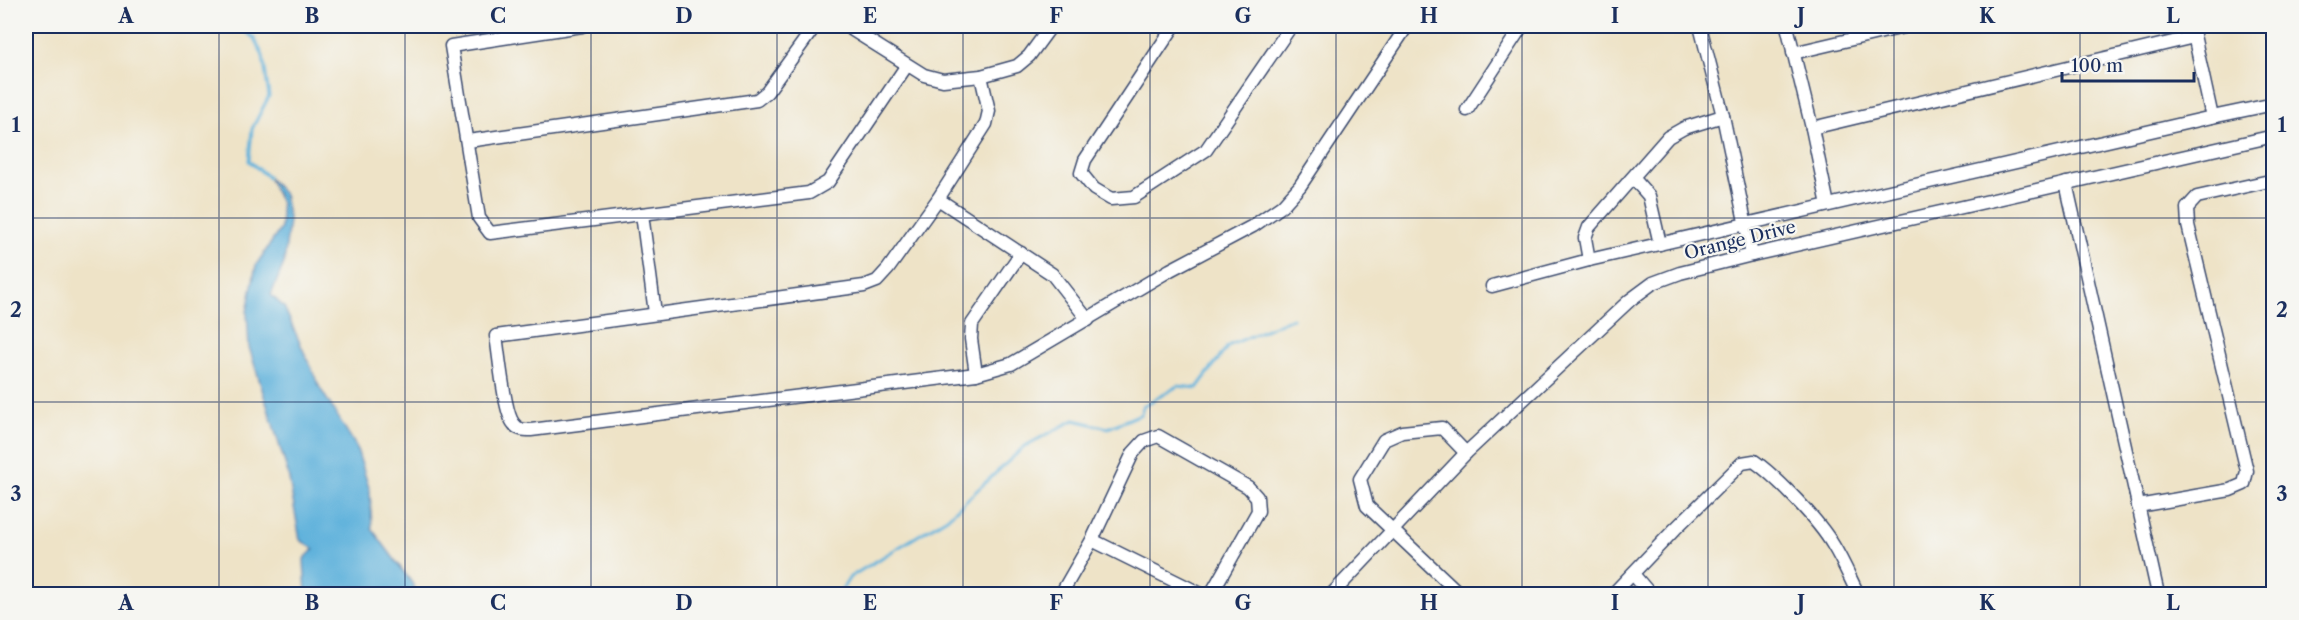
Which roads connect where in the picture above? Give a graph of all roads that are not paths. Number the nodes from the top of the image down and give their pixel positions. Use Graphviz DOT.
graph roads {
  1 [pos="582,26"];
  2 [pos="815,26"];
  3 [pos="846,26"];
  4 [pos="1051,26"];
  5 [pos="1174,26"];
  6 [pos="1291,26"];
  7 [pos="1407,26"];
  8 [pos="1522,26"];
  9 [pos="1700,26"];
  10 [pos="1787,26"];
  11 [pos="1908,26"];
  12 [pos="2193,31"];
  13 [pos="1793,52"];
  14 [pos="907,65"];
  15 [pos="981,76"];
  16 [pos="2274,105"];
  17 [pos="1467,110"];
  18 [pos="1723,116"];
  19 [pos="2212,117"];
  20 [pos="1812,128"];
  21 [pos="2274,136"];
  22 [pos="468,141"];
  23 [pos="1634,179"];
  24 [pos="2274,180"];
  25 [pos="2066,183"];
  26 [pos="938,199"];
  27 [pos="1828,205"];
  28 [pos="642,214"];
  29 [pos="1745,225"];
  30 [pos="1660,244"];
  31 [pos="1021,253"];
  32 [pos="1752,255"];
  33 [pos="1589,260"];
  34 [pos="1492,286"];
  35 [pos="655,313"];
  36 [pos="1088,320"];
  37 [pos="976,374"];
  38 [pos="1466,453"];
  39 [pos="2138,506"];
  40 [pos="1393,531"];
  41 [pos="1092,540"];
  42 [pos="1633,574"];
  43 [pos="1061,594"];
  44 [pos="1201,594"];
  45 [pos="1211,594"];
  46 [pos="1332,594"];
  47 [pos="1460,594"];
  48 [pos="1613,594"];
  49 [pos="1650,594"];
  50 [pos="1858,594"];
  51 [pos="2158,594"];
  1 -- 22 [label="street"];
  2 -- 22 [label="street"];
  3 -- 14 [label="street"];
  4 -- 15 [label="street"];
  5 -- 6 [label="street"];
  7 -- 36 [label="street"];
  8 -- 17 [label="street"];
  9 -- 18 [label="street"];
  10 -- 13 [label="street"];
  11 -- 13 [label="street"];
  12 -- 19 [label="street"];
  12 -- 20 [label="street"];
  13 -- 20 [label="street"];
  14 -- 15 [label="street"];
  14 -- 28 [label="street"];
  15 -- 26 [label="street"];
  16 -- 19 [label="street"];
  18 -- 23 [label="street"];
  18 -- 29 [label="street"];
  19 -- 27 [label="street"];
  20 -- 27 [label="street"];
  21 -- 25 [label="street, Orange Drive"];
  22 -- 28 [label="street"];
  23 -- 30 [label="street"];
  23 -- 33 [label="street"];
  24 -- 39 [label="street"];
  25 -- 32 [label="street, Orange Drive"];
  25 -- 39 [label="street"];
  26 -- 31 [label="street"];
  26 -- 35 [label="street"];
  27 -- 29 [label="street"];
  28 -- 35 [label="street"];
  29 -- 30 [label="street"];
  29 -- 32 [label="street"];
  30 -- 33 [label="street"];
  31 -- 36 [label="street"];
  31 -- 37 [label="street"];
  32 -- 38 [label="street, Orange Drive"];
  33 -- 34 [label="street"];
  35 -- 37 [label="street"];
  36 -- 37 [label="street"];
  38 -- 40 [label="street, Orange Drive"];
  38 -- 40 [label="street"];
  39 -- 51 [label="street"];
  40 -- 46 [label="street, Orange Drive"];
  40 -- 47 [label="street"];
  41 -- 43 [label="street"];
  41 -- 44 [label="street"];
  41 -- 45 [label="street"];
  42 -- 48 [label="street"];
  42 -- 49 [label="street"];
  42 -- 50 [label="street"];
}
